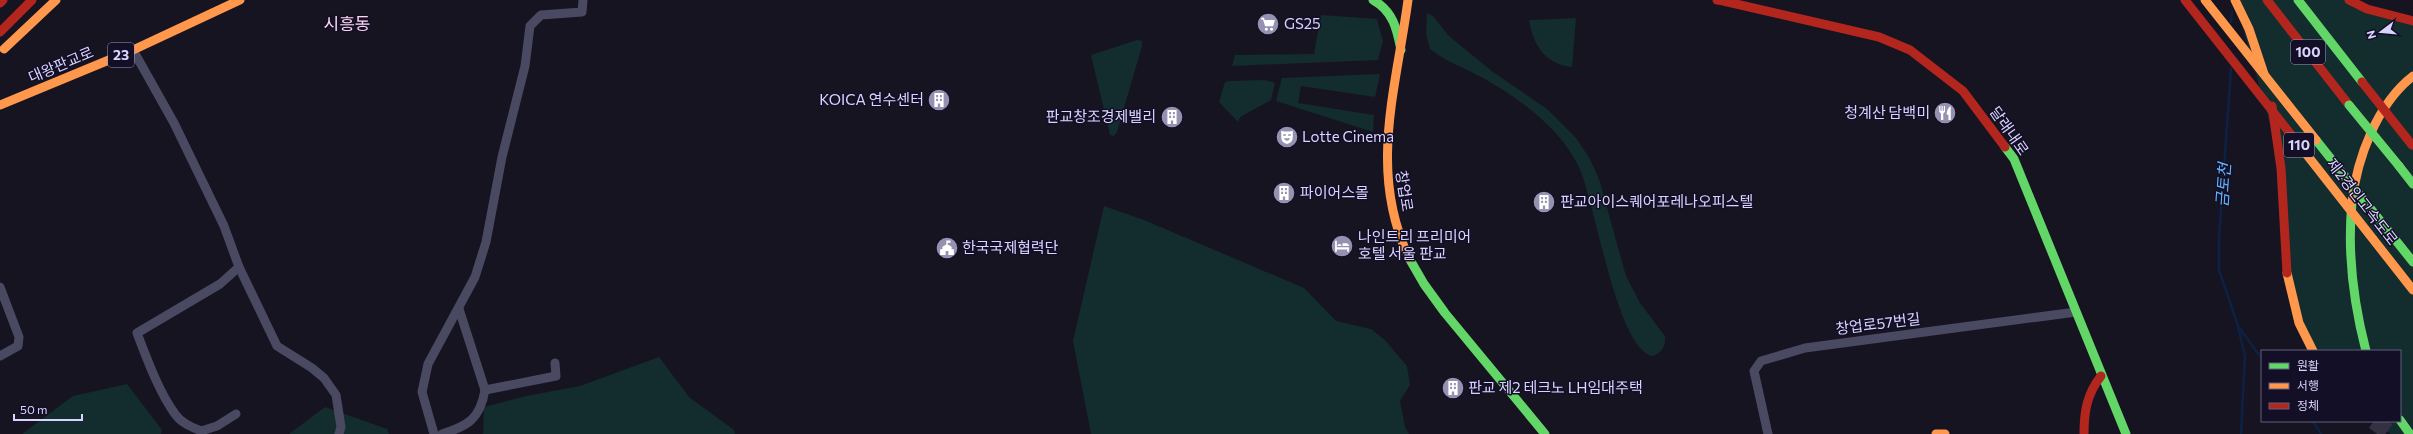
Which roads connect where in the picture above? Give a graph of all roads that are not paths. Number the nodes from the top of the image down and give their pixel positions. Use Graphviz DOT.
graph roads {
  1 [pos="3,0"];
  2 [pos="32,0"];
  3 [pos="56,0"];
  4 [pos="240,0"];
  5 [pos="583,0"];
  6 [pos="1373,0"];
  7 [pos="1408,0"];
  8 [pos="1719,0"];
  9 [pos="2184,0"];
  10 [pos="2205,0"];
  11 [pos="2235,0"];
  12 [pos="2267,0"];
  13 [pos="2298,0"];
  14 [pos="2349,0"];
  15 [pos="0,3"];
  16 [pos="2413,20"];
  17 [pos="0,32"];
  18 [pos="4,49"];
  19 [pos="133,50"];
  20 [pos="1401,50"];
  21 [pos="2413,76"];
  22 [pos="0,105"];
  23 [pos="2413,146"];
  24 [pos="2413,184"];
  25 [pos="2413,262"];
  26 [pos="239,267"];
  27 [pos="0,287"];
  28 [pos="2413,290"];
  29 [pos="459,309"];
  30 [pos="2076,312"];
  31 [pos="2313,350"];
  32 [pos="2366,350"];
  33 [pos="0,356"];
  34 [pos="554,363"];
  35 [pos="2101,376"];
  36 [pos="485,390"];
  37 [pos="236,414"];
  38 [pos="2084,417"];
  39 [pos="2413,417"];
  40 [pos="2401,421"];
  41 [pos="339,434"];
  42 [pos="434,434"];
  43 [pos="442,434"];
  44 [pos="1545,434"];
  45 [pos="1768,434"];
  46 [pos="1936,434"];
  47 [pos="1945,434"];
  48 [pos="2081,434"];
  49 [pos="2084,434"];
  50 [pos="2090,434"];
  51 [pos="2126,434"];
  52 [pos="2403,434"];
  53 [pos="2410,434"];
  1 -- 15 [label="main road"];
  2 -- 17 [label="main road"];
  3 -- 18 [label="main road"];
  4 -- 19 [label="main road, 대왕판교로 / 23"];
  5 -- 29 [label="street"];
  6 -- 20 [label="main road"];
  7 -- 20 [label="main road, 창업로"];
  8 -- 30 [label="main road, 달래내로"];
  9 -- 28 [label="main road, 제2경인고속도로 / 110, bridge"];
  10 -- 25 [label="main road, 제2경인고속도로 / 110, bridge"];
  11 -- 31 [label="main road, bridge"];
  12 -- 24 [label="main road, 100, bridge"];
  13 -- 23 [label="main road, 100, bridge"];
  14 -- 16 [label="main road"];
  19 -- 22 [label="main road, 대왕판교로 / 23"];
  19 -- 26 [label="street"];
  20 -- 44 [label="main road, 창업로"];
  21 -- 32 [label="main road"];
  26 -- 37 [label="street"];
  26 -- 41 [label="street"];
  27 -- 33 [label="street"];
  29 -- 36 [label="street"];
  29 -- 42 [label="street"];
  30 -- 35 [label="main road, 달래내로"];
  30 -- 45 [label="street, 창업로57번길"];
  34 -- 36 [label="street"];
  35 -- 38 [label="main road"];
  35 -- 50 [label="main road"];
  35 -- 51 [label="main road, 달래내로"];
  36 -- 43 [label="street"];
  38 -- 48 [label="main road"];
  38 -- 49 [label="main road"];
  39 -- 52 [label="main road"];
  40 -- 53 [label="main road, bridge"];
  46 -- 47 [label="main road"];
}
